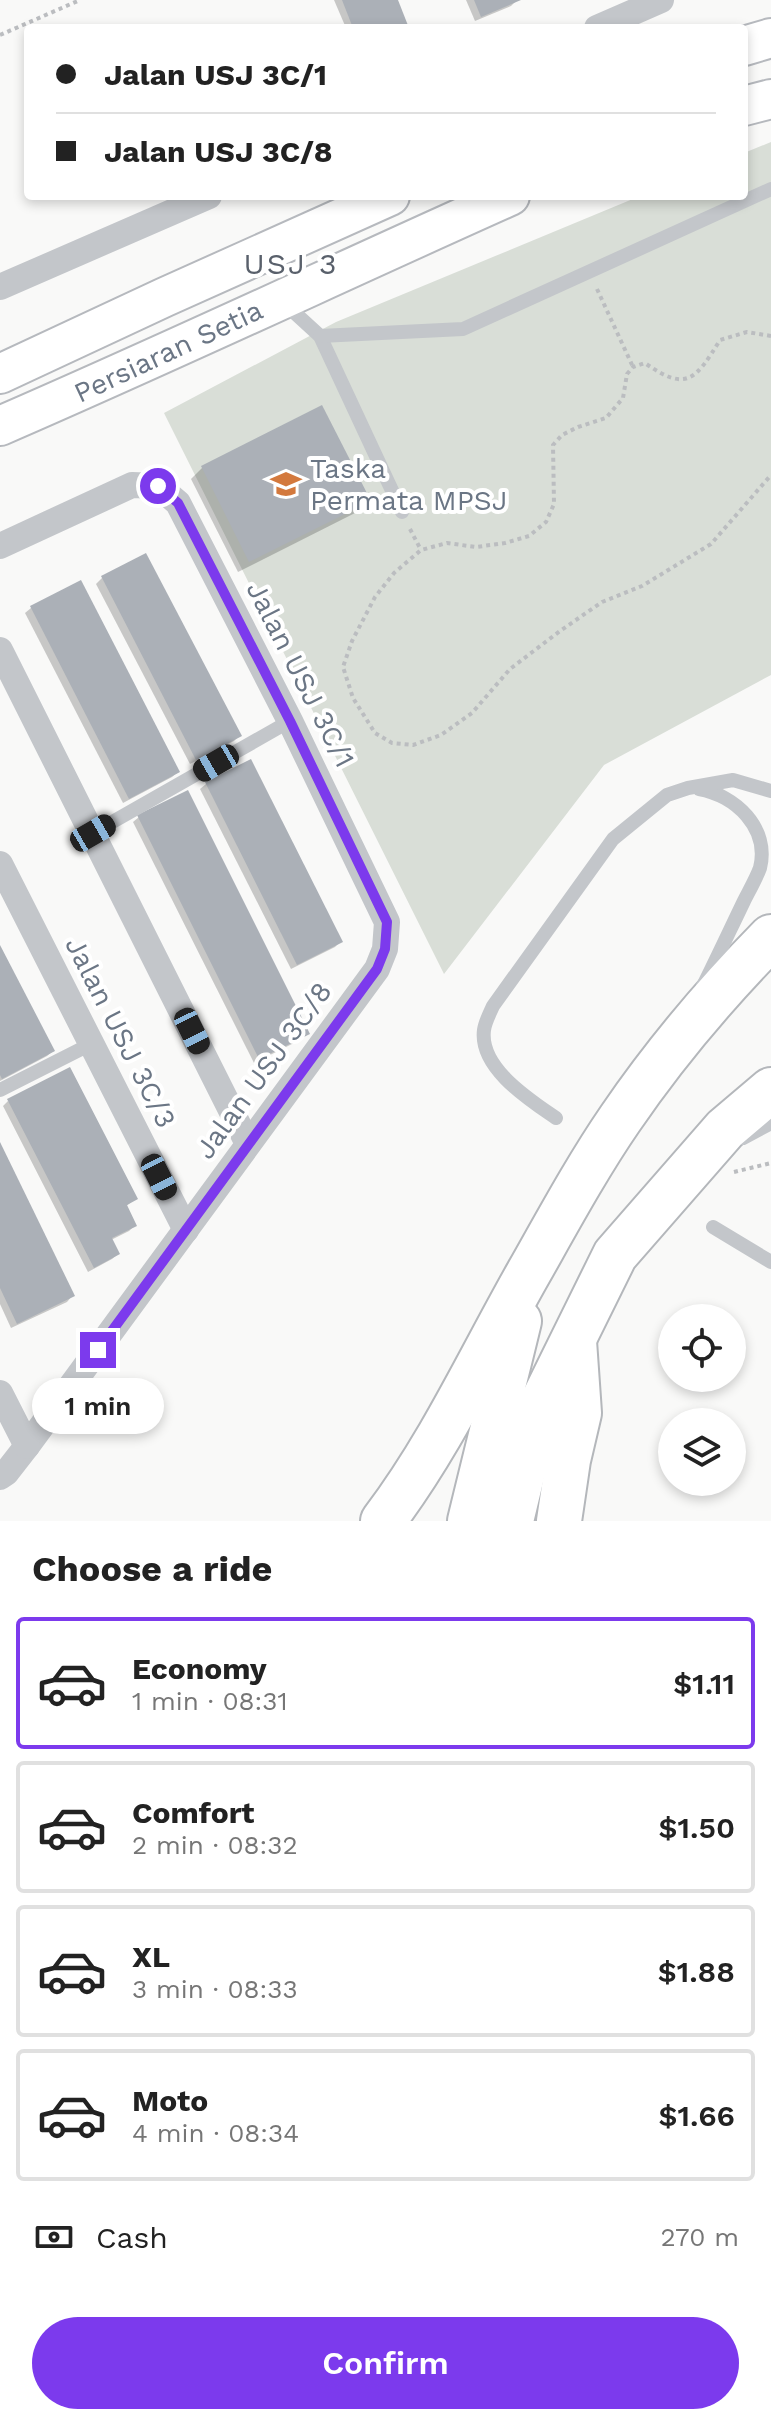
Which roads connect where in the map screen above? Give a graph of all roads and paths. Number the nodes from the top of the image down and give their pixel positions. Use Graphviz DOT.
graph roads {
  1 [pos="80,0"];
  2 [pos="661,0"];
  3 [pos="24,24"];
  4 [pos="25,24"];
  5 [pos="606,24"];
  6 [pos="0,35"];
  7 [pos="771,38"];
  8 [pos="748,45"];
  9 [pos="771,99"];
  10 [pos="748,105"];
  11 [pos="771,189"];
  12 [pos="748,199"];
  13 [pos="200,200"];
  14 [pos="381,200"];
  15 [pos="501,200"];
  16 [pos="747,200"];
  17 [pos="589,272"];
  18 [pos="0,287"];
  19 [pos="280,299"];
  20 [pos="320,336"];
  21 [pos="771,336"];
  22 [pos="633,367"];
  23 [pos="0,374"];
  24 [pos="0,426"];
  25 [pos="771,475"];
  26 [pos="402,512"];
  27 [pos="0,546"];
  28 [pos="421,550"];
  29 [pos="0,650"];
  30 [pos="290,721"];
  31 [pos="688,788"];
  32 [pos="771,791"];
  33 [pos="93,833"];
  34 [pos="0,864"];
  35 [pos="387,922"];
  36 [pos="771,937"];
  37 [pos="91,1044"];
  38 [pos="673,1047"];
  39 [pos="0,1090"];
  40 [pos="771,1090"];
  41 [pos="556,1118"];
  42 [pos="771,1123"];
  43 [pos="248,1144"];
  44 [pos="695,1162"];
  45 [pos="713,1227"];
  46 [pos="186,1230"];
  47 [pos="771,1262"];
  48 [pos="533,1264"];
  49 [pos="574,1339"];
  50 [pos="0,1393"];
  51 [pos="27,1446"];
  52 [pos="0,1477"];
  53 [pos="383,1521"];
  54 [pos="470,1521"];
  55 [pos="511,1521"];
  56 [pos="559,1521"];
  1 -- 4 [label="path"];
  2 -- 5 [label="street"];
  3 -- 6 [label="path"];
  7 -- 8 [label="main road"];
  9 -- 10 [label="main road"];
  11 -- 12 [label="lane"];
  13 -- 18 [label="street"];
  14 -- 23 [label="main road, Persiaran Setia"];
  15 -- 19 [label="main road, Persiaran Setia"];
  16 -- 17 [label="lane"];
  17 -- 20 [label="lane"];
  17 -- 22 [label="path"];
  19 -- 20 [label="lane"];
  19 -- 24 [label="main road, Persiaran Setia"];
  20 -- 26 [label="lane"];
  21 -- 22 [label="path"];
  22 -- 28 [label="path"];
  25 -- 28 [label="path"];
  26 -- 28 [label="path"];
  27 -- 30 [label="street, Jalan USJ 3C/1"];
  29 -- 33 [label="street"];
  30 -- 33 [label="lane"];
  30 -- 35 [label="street, Jalan USJ 3C/1"];
  31 -- 32 [label="lane"];
  31 -- 38 [label="lane"];
  31 -- 41 [label="lane"];
  33 -- 43 [label="street"];
  34 -- 37 [label="street, Jalan USJ 3C/3"];
  35 -- 43 [label="street, Jalan USJ 3C/8"];
  36 -- 38 [label="highway"];
  37 -- 39 [label="lane"];
  37 -- 46 [label="street, Jalan USJ 3C/3"];
  38 -- 48 [label="highway"];
  40 -- 44 [label="highway"];
  42 -- 44 [label="lane"];
  43 -- 46 [label="street, Jalan USJ 3C/8"];
  44 -- 49 [label="highway"];
  45 -- 47 [label="lane"];
  46 -- 51 [label="street, Jalan USJ 3C/8"];
  48 -- 53 [label="highway"];
  48 -- 54 [label="highway"];
  49 -- 55 [label="highway"];
  49 -- 56 [label="highway"];
  50 -- 51 [label="street"];
  51 -- 52 [label="street, Jalan USJ 3C/8"];
}
